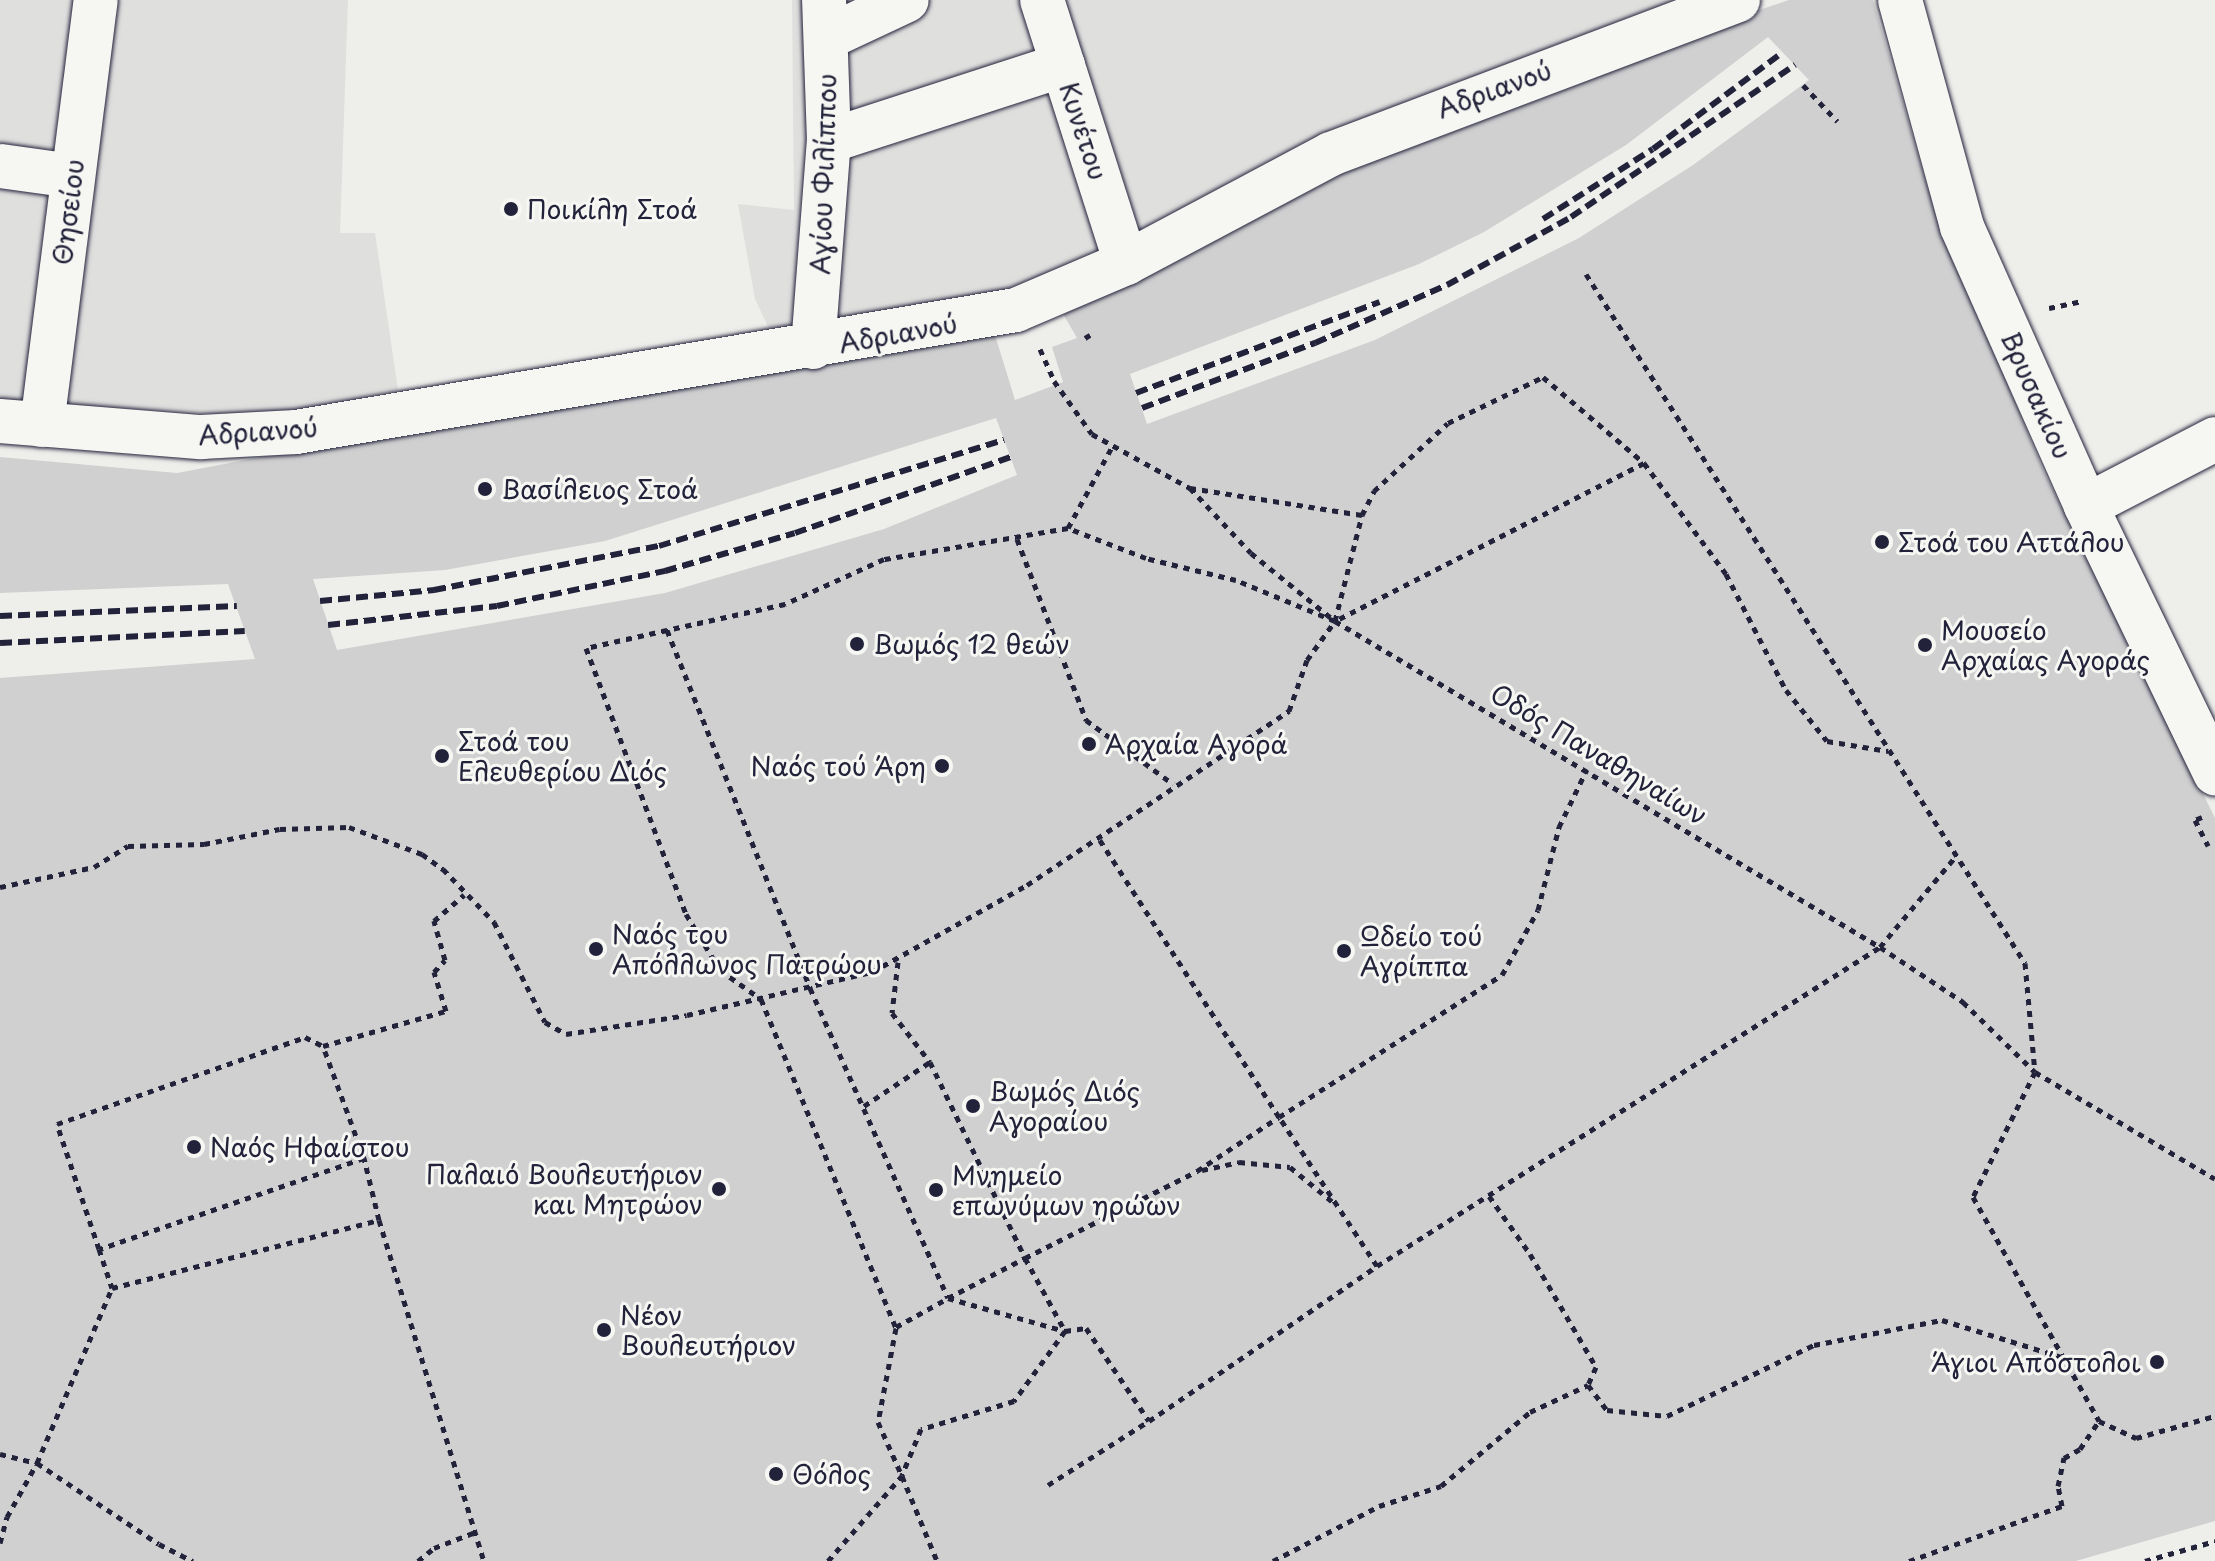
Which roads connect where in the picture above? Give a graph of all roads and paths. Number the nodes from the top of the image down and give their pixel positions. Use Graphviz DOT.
graph roads {
  1 [pos="96,0"];
  2 [pos="907,0"];
  3 [pos="1042,0"];
  4 [pos="1738,0"];
  5 [pos="1900,0"];
  6 [pos="825,19"];
  7 [pos="1063,65"];
  8 [pos="1803,85"];
  9 [pos="1837,121"];
  10 [pos="829,141"];
  11 [pos="0,166"];
  12 [pos="72,176"];
  13 [pos="1126,263"];
  14 [pos="1586,274"];
  15 [pos="1027,307"];
  16 [pos="813,347"];
  17 [pos="21,423"];
  18 [pos="2215,439"];
  19 [pos="1112,447"];
  20 [pos="1644,463"];
  21 [pos="1190,488"];
  22 [pos="2086,506"];
  23 [pos="1362,515"];
  24 [pos="1068,528"];
  25 [pos="1017,539"];
  26 [pos="1335,621"];
  27 [pos="667,630"];
  28 [pos="1888,751"];
  29 [pos="1587,769"];
  30 [pos="2215,773"];
  31 [pos="1173,784"];
  32 [pos="2203,816"];
  33 [pos="1100,840"];
  34 [pos="2208,846"];
  35 [pos="1956,856"];
  36 [pos="0,887"];
  37 [pos="464,895"];
  38 [pos="1880,947"];
  39 [pos="898,962"];
  40 [pos="810,988"];
  41 [pos="761,999"];
  42 [pos="323,1046"];
  43 [pos="930,1062"];
  44 [pos="2035,1072"];
  45 [pos="864,1106"];
  46 [pos="1279,1117"];
  47 [pos="364,1158"];
  48 [pos="1197,1171"];
  49 [pos="2215,1179"];
  50 [pos="1489,1196"];
  51 [pos="1338,1206"];
  52 [pos="379,1220"];
  53 [pos="99,1249"];
  54 [pos="1025,1258"];
  55 [pos="1377,1266"];
  56 [pos="112,1288"];
  57 [pos="948,1298"];
  58 [pos="896,1328"];
  59 [pos="1065,1331"];
  60 [pos="2065,1358"];
  61 [pos="1588,1385"];
  62 [pos="2215,1416"];
  63 [pos="1149,1421"];
  64 [pos="2099,1421"];
  65 [pos="0,1454"];
  66 [pos="37,1463"];
  67 [pos="902,1476"];
  68 [pos="1048,1485"];
  69 [pos="473,1533"];
  70 [pos="2215,1541"];
  71 [pos="0,1543"];
  72 [pos="193,1561"];
  73 [pos="418,1561"];
  74 [pos="484,1561"];
  75 [pos="828,1561"];
  76 [pos="937,1561"];
  77 [pos="1273,1561"];
  78 [pos="1909,1561"];
  79 [pos="2145,1561"];
  1 -- 12 [label="street, Θησείου"];
  2 -- 6 [label="street"];
  3 -- 7 [label="street, Κυνέτου"];
  4 -- 13 [label="street, Αδριανού"];
  5 -- 22 [label="street, Βρυσακίου"];
  6 -- 10 [label="street, Αγίου Φιλίππου"];
  7 -- 10 [label="street"];
  7 -- 13 [label="street, Κυνέτου"];
  8 -- 9 [label="path"];
  10 -- 16 [label="street, Αγίου Φιλίππου"];
  11 -- 12 [label="street"];
  12 -- 17 [label="street, Θησείου"];
  13 -- 15 [label="street, Αδριανού"];
  14 -- 28 [label="path"];
  15 -- 16 [label="street, Αδριανού"];
  15 -- 19 [label="path, Οδός Παναθηναίων"];
  16 -- 17 [label="street, Αδριανού"];
  18 -- 22 [label="street"];
  19 -- 21 [label="path, Οδός Παναθηναίων"];
  19 -- 24 [label="path"];
  20 -- 23 [label="path"];
  20 -- 26 [label="path"];
  20 -- 28 [label="path"];
  21 -- 23 [label="path"];
  21 -- 26 [label="path, Οδός Παναθηναίων"];
  22 -- 30 [label="street, Βρυσακίου"];
  23 -- 26 [label="path"];
  24 -- 25 [label="path"];
  24 -- 26 [label="path"];
  25 -- 27 [label="path"];
  25 -- 31 [label="path"];
  26 -- 29 [label="path, Οδός Παναθηναίων"];
  26 -- 31 [label="path"];
  27 -- 40 [label="path"];
  27 -- 41 [label="path"];
  28 -- 35 [label="path"];
  29 -- 38 [label="path, Οδός Παναθηναίων"];
  29 -- 46 [label="path"];
  31 -- 33 [label="path"];
  32 -- 34 [label="path"];
  33 -- 39 [label="path"];
  33 -- 46 [label="path"];
  35 -- 38 [label="path"];
  35 -- 44 [label="path"];
  36 -- 37 [label="path"];
  37 -- 41 [label="path"];
  37 -- 42 [label="path"];
  38 -- 44 [label="path, Οδός Παναθηναίων"];
  38 -- 50 [label="path"];
  39 -- 40 [label="path"];
  39 -- 43 [label="path"];
  40 -- 41 [label="path"];
  40 -- 45 [label="path"];
  41 -- 58 [label="path"];
  42 -- 47 [label="path"];
  42 -- 53 [label="path"];
  43 -- 45 [label="path"];
  43 -- 54 [label="path"];
  44 -- 49 [label="path, Οδός Παναθηναίων"];
  44 -- 60 [label="path"];
  45 -- 57 [label="path"];
  46 -- 48 [label="path"];
  46 -- 51 [label="path"];
  47 -- 52 [label="path"];
  47 -- 53 [label="path"];
  48 -- 51 [label="path"];
  48 -- 54 [label="path"];
  50 -- 55 [label="path"];
  50 -- 61 [label="path"];
  51 -- 55 [label="path"];
  52 -- 56 [label="path"];
  52 -- 69 [label="path"];
  53 -- 56 [label="path"];
  54 -- 57 [label="path"];
  54 -- 59 [label="path"];
  55 -- 63 [label="path"];
  56 -- 66 [label="path"];
  57 -- 58 [label="path"];
  57 -- 59 [label="path"];
  58 -- 67 [label="path"];
  59 -- 63 [label="path"];
  59 -- 67 [label="path"];
  60 -- 61 [label="path"];
  60 -- 64 [label="path"];
  61 -- 77 [label="path"];
  62 -- 64 [label="path"];
  63 -- 68 [label="path"];
  64 -- 78 [label="path"];
  65 -- 66 [label="path"];
  66 -- 71 [label="path"];
  66 -- 72 [label="path"];
  67 -- 75 [label="path"];
  67 -- 76 [label="path"];
  69 -- 73 [label="path"];
  69 -- 74 [label="path"];
  70 -- 79 [label="path"];
}
